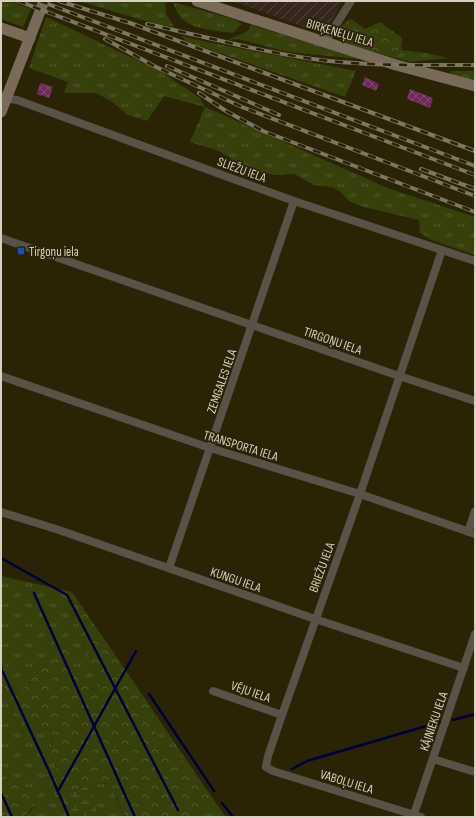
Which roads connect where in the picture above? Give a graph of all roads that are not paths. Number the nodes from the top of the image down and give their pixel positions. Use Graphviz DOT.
graph roads {
  1 [pos="44,1"];
  2 [pos="197,1"];
  3 [pos="351,1"];
  4 [pos="1,28"];
  5 [pos="30,38"];
  6 [pos="325,42"];
  7 [pos="475,86"];
  8 [pos="4,98"];
  9 [pos="1,112"];
  10 [pos="294,201"];
  11 [pos="1,238"];
  12 [pos="442,250"];
  13 [pos="475,261"];
  14 [pos="252,325"];
  15 [pos="1,376"];
  16 [pos="399,376"];
  17 [pos="475,401"];
  18 [pos="210,448"];
  19 [pos="360,494"];
  20 [pos="475,511"];
  21 [pos="1,512"];
  22 [pos="472,533"];
  23 [pos="169,568"];
  24 [pos="315,619"];
  25 [pos="475,634"];
  26 [pos="464,668"];
  27 [pos="213,691"];
  28 [pos="282,715"];
  29 [pos="433,759"];
  30 [pos="266,767"];
  31 [pos="475,772"];
  32 [pos="416,816"];
  1 -- 5 [label="main road"];
  2 -- 6 [label="main road, BIRĶENEĻU IELA"];
  3 -- 6 [label="street"];
  4 -- 5 [label="main road"];
  5 -- 8 [label="main road"];
  6 -- 7 [label="main road, BIRĶENEĻU IELA"];
  8 -- 9 [label="main road"];
  8 -- 10 [label="street, SLIEŽU IELA"];
  10 -- 12 [label="street, SLIEŽU IELA"];
  10 -- 14 [label="street, ZEMGALES IELA"];
  11 -- 14 [label="street, TIRGOŅU IELA"];
  12 -- 13 [label="street, SLIEŽU IELA"];
  12 -- 16 [label="street, BRIEŽU IELA"];
  14 -- 16 [label="street, TIRGOŅU IELA"];
  14 -- 18 [label="street, ZEMGALES IELA"];
  15 -- 18 [label="street, TRANSPORTA IELA"];
  16 -- 17 [label="street, TIRGOŅU IELA"];
  16 -- 19 [label="street, BRIEŽU IELA"];
  18 -- 19 [label="street, TRANSPORTA IELA"];
  18 -- 23 [label="street, ZEMGALES IELA"];
  19 -- 22 [label="street, TRANSPORTA IELA"];
  19 -- 24 [label="street, BRIEŽU IELA"];
  20 -- 22 [label="street"];
  21 -- 23 [label="street, KUNGU IELA"];
  23 -- 24 [label="street, KUNGU IELA"];
  24 -- 26 [label="street, KUNGU IELA"];
  24 -- 28 [label="street, BRIEŽU IELA"];
  25 -- 26 [label="street, KĀJNIEKU IELA"];
  26 -- 29 [label="street, KĀJNIEKU IELA"];
  27 -- 28 [label="street, VĒJU IELA"];
  28 -- 30 [label="street, BRIEŽU IELA"];
  29 -- 31 [label="street"];
  29 -- 32 [label="street, KĀJNIEKU IELA"];
  30 -- 32 [label="street, VABOĻU IELA"];
}
